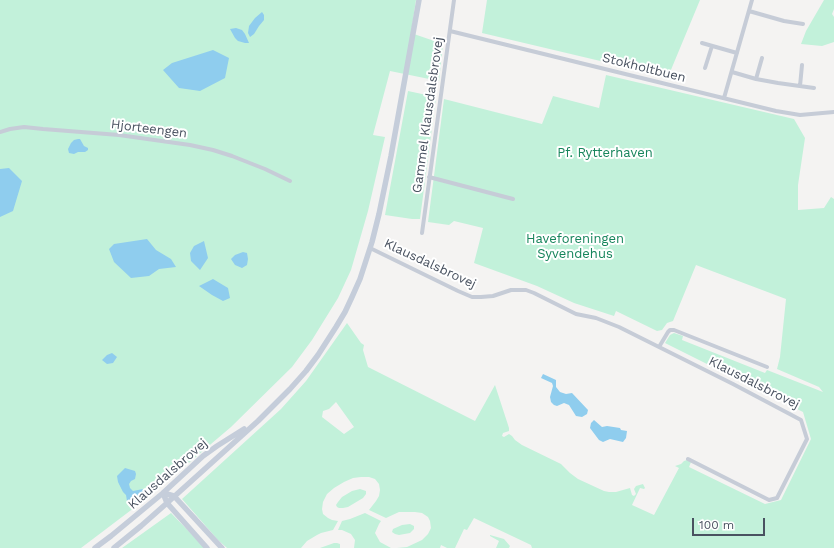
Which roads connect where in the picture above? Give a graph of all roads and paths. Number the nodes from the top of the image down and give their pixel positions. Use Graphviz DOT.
graph roads {
  1 [pos="419,0"];
  2 [pos="454,0"];
  3 [pos="752,0"];
  4 [pos="749,11"];
  5 [pos="803,24"];
  6 [pos="450,31"];
  7 [pos="702,43"];
  8 [pos="712,46"];
  9 [pos="737,53"];
  10 [pos="762,58"];
  11 [pos="802,65"];
  12 [pos="705,68"];
  13 [pos="732,72"];
  14 [pos="756,79"];
  15 [pos="800,86"];
  16 [pos="814,88"];
  17 [pos="724,98"];
  18 [pos="834,112"];
  19 [pos="0,132"];
  20 [pos="429,177"];
  21 [pos="290,180"];
  22 [pos="513,199"];
  23 [pos="422,233"];
  24 [pos="370,248"];
  25 [pos="659,347"];
  26 [pos="767,367"];
  27 [pos="258,421"];
  28 [pos="688,459"];
  29 [pos="163,493"];
  30 [pos="174,496"];
  31 [pos="167,503"];
  32 [pos="95,548"];
  33 [pos="114,548"];
  34 [pos="207,548"];
  35 [pos="222,548"];
  1 -- 24 [label="street, Klausdalsbrovej"];
  2 -- 6 [label="street, Gammel Klausdalsbrovej"];
  3 -- 4 [label="street"];
  4 -- 5 [label="street"];
  4 -- 9 [label="street"];
  6 -- 17 [label="street, Stokholtbuen"];
  6 -- 20 [label="street, Gammel Klausdalsbrovej"];
  7 -- 8 [label="street"];
  8 -- 9 [label="street"];
  8 -- 12 [label="street"];
  9 -- 13 [label="street"];
  10 -- 14 [label="street"];
  11 -- 15 [label="street"];
  13 -- 14 [label="street"];
  13 -- 17 [label="street"];
  14 -- 15 [label="street"];
  15 -- 16 [label="street"];
  17 -- 18 [label="street, Stokholtbuen"];
  19 -- 21 [label="street, Hjorteengen"];
  20 -- 22 [label="street"];
  20 -- 23 [label="street, Gammel Klausdalsbrovej"];
  24 -- 25 [label="street, Klausdalsbrovej"];
  24 -- 27 [label="street, Klausdalsbrovej"];
  25 -- 26 [label="street, Klausdalsbrovej"];
  25 -- 28 [label="street, Klausdalsbrovej"];
  27 -- 29 [label="street, Klausdalsbrovej"];
  27 -- 30 [label="street, Klausdalsbrovej"];
  29 -- 30 [label="street"];
  29 -- 31 [label="street"];
  29 -- 32 [label="street, Klausdalsbrovej"];
  30 -- 31 [label="street, Klausdalsbrovej"];
  30 -- 35 [label="street"];
  31 -- 33 [label="street, Klausdalsbrovej"];
  31 -- 34 [label="street"];
}
